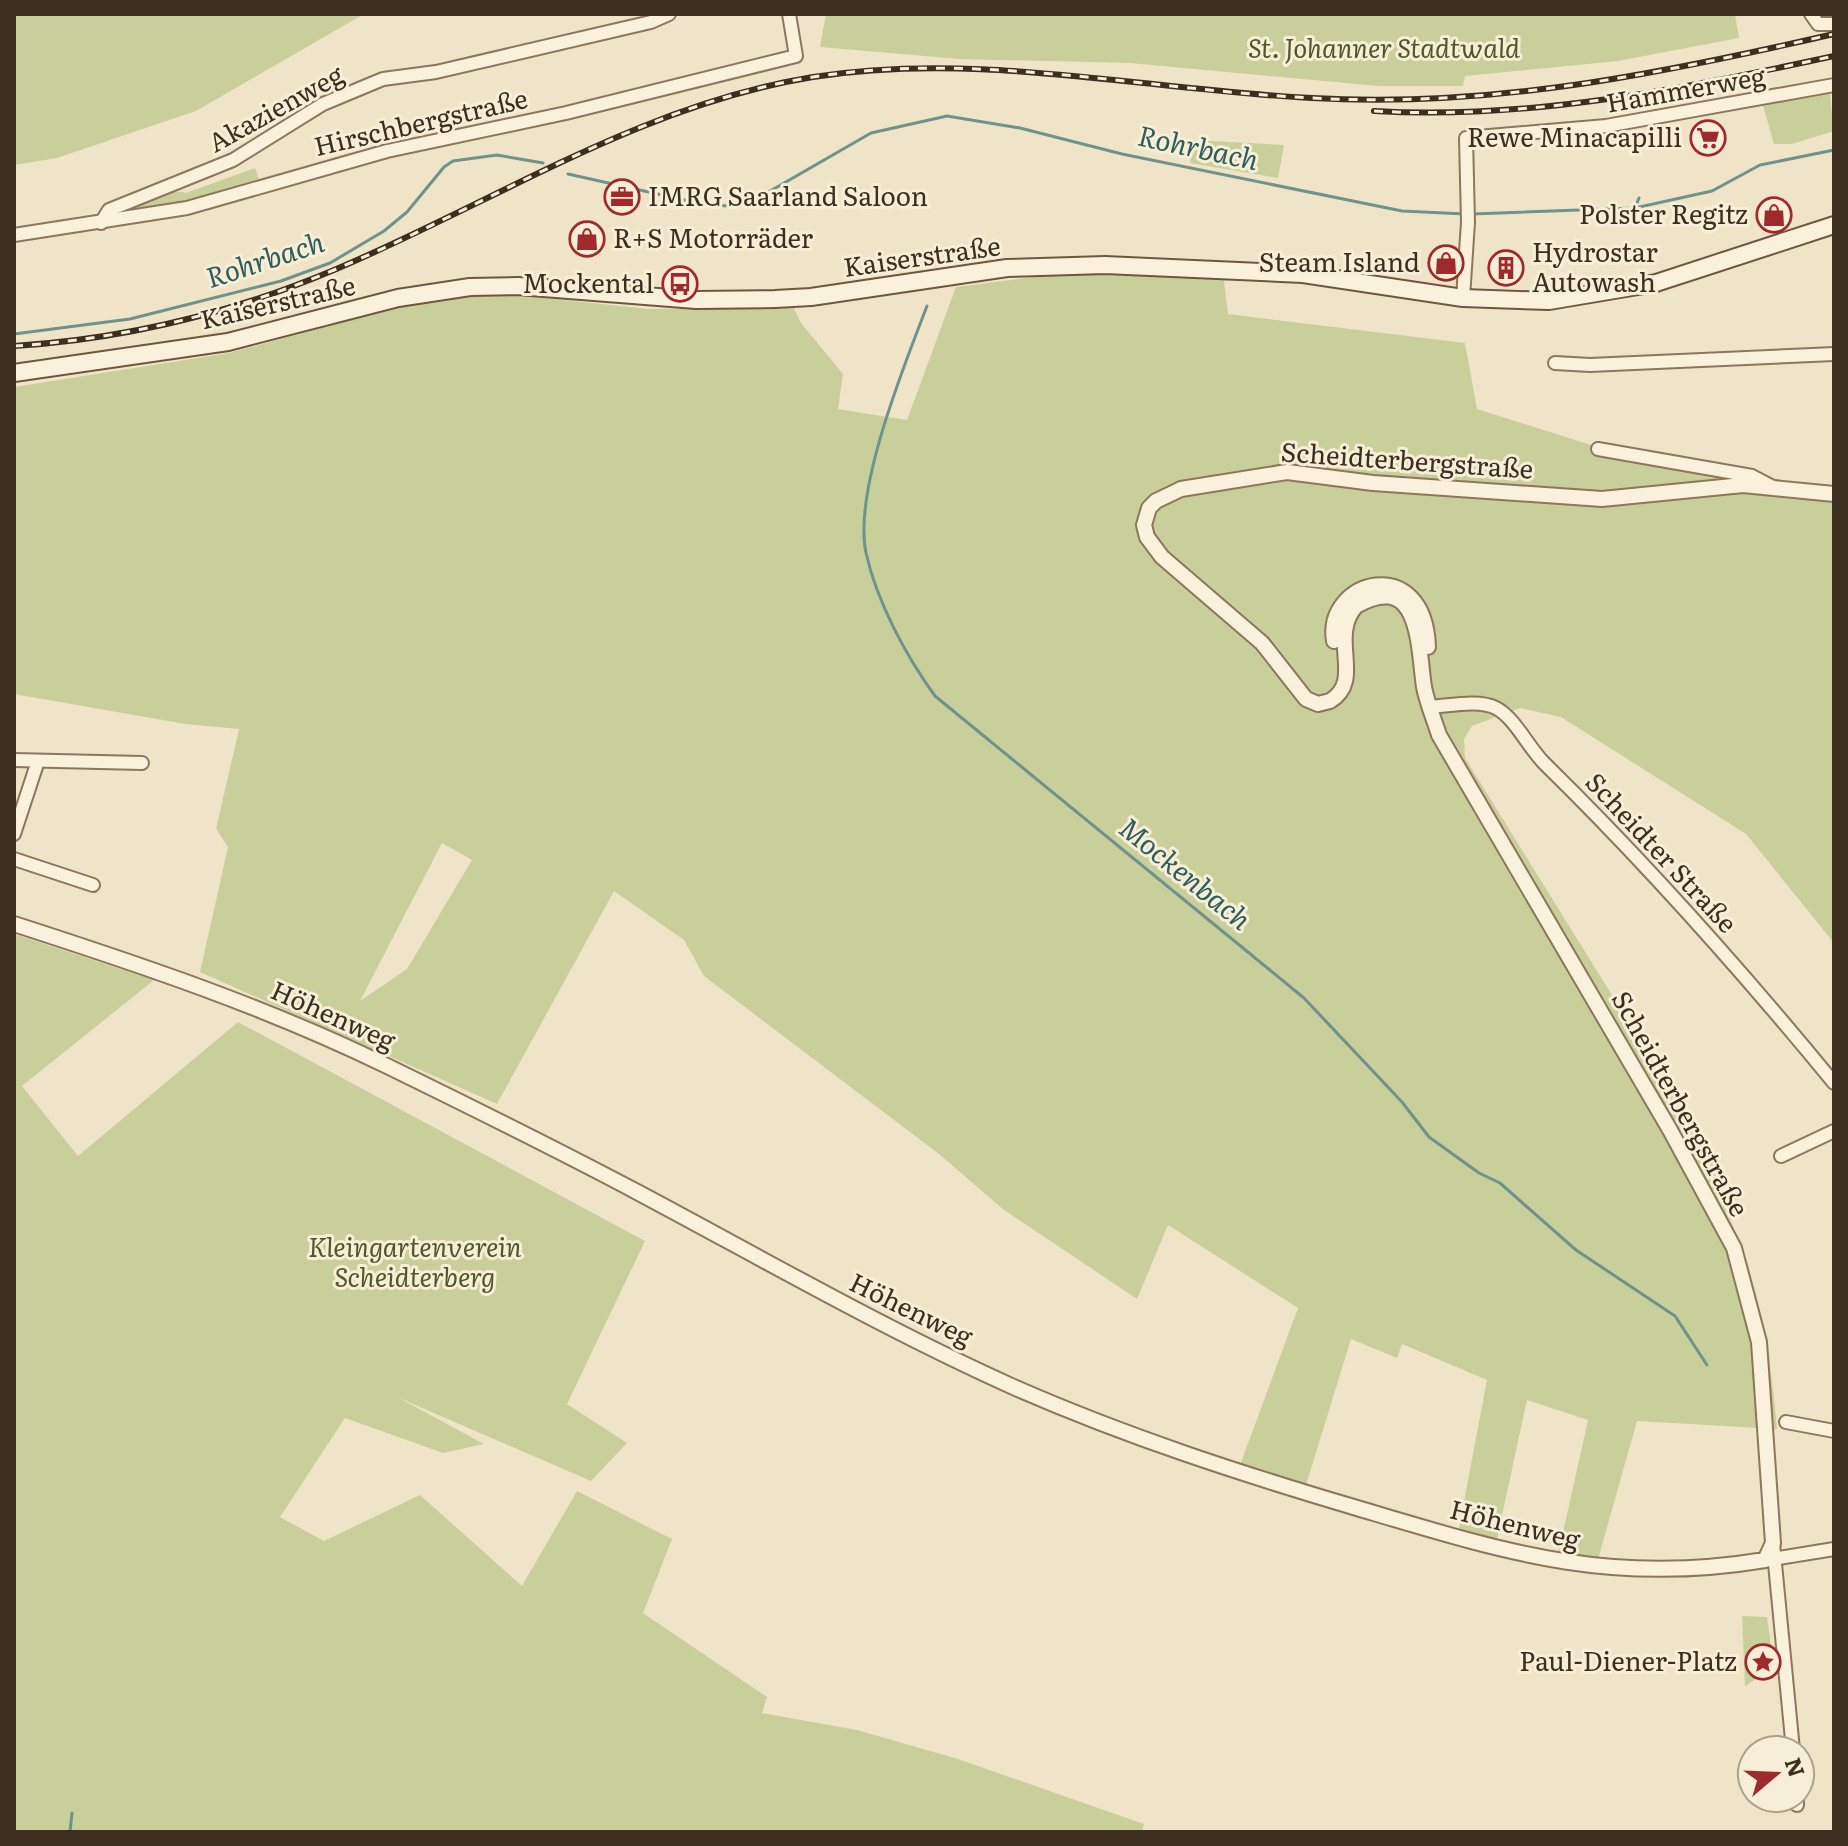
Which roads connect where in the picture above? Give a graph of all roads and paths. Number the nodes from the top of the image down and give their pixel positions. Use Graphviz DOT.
graph roads {
  1 [pos="669,14"];
  2 [pos="789,14"];
  3 [pos="1815,19"];
  4 [pos="1834,24"];
  5 [pos="1834,85"];
  6 [pos="101,223"];
  7 [pos="1834,225"];
  8 [pos="14,235"];
  9 [pos="1463,298"];
  10 [pos="1834,354"];
  11 [pos="1555,363"];
  12 [pos="14,373"];
  13 [pos="1598,449"];
  14 [pos="1780,491"];
  15 [pos="1834,494"];
  16 [pos="1429,707"];
  17 [pos="14,760"];
  18 [pos="38,761"];
  19 [pos="142,763"];
  20 [pos="14,834"];
  21 [pos="14,859"];
  22 [pos="93,885"];
  23 [pos="14,924"];
  24 [pos="1834,1083"];
  25 [pos="1834,1131"];
  26 [pos="1781,1156"];
  27 [pos="1786,1422"];
  28 [pos="1834,1431"];
  29 [pos="1834,1549"];
  30 [pos="1770,1560"];
  31 [pos="1791,1734"];
  1 -- 6 [label="street, Akazienweg"];
  2 -- 6 [label="street, Hirschbergstraße"];
  3 -- 4 [label="street"];
  5 -- 9 [label="street, Hammerweg"];
  6 -- 8 [label="street, Hirschbergstraße"];
  7 -- 9 [label="main road, Kaiserstraße"];
  9 -- 12 [label="main road, Kaiserstraße"];
  10 -- 11 [label="street"];
  13 -- 14 [label="street, Scheidterbergstraße"];
  14 -- 15 [label="street, Scheidterbergstraße"];
  14 -- 16 [label="street, Scheidterbergstraße"];
  16 -- 24 [label="street, Scheidter Straße"];
  16 -- 30 [label="street, Scheidterbergstraße"];
  17 -- 18 [label="street"];
  18 -- 19 [label="street"];
  18 -- 20 [label="street"];
  21 -- 22 [label="street"];
  23 -- 30 [label="street, Höhenweg"];
  25 -- 26 [label="street"];
  27 -- 28 [label="street"];
  29 -- 30 [label="street, Höhenweg"];
  30 -- 31 [label="street"];
}
